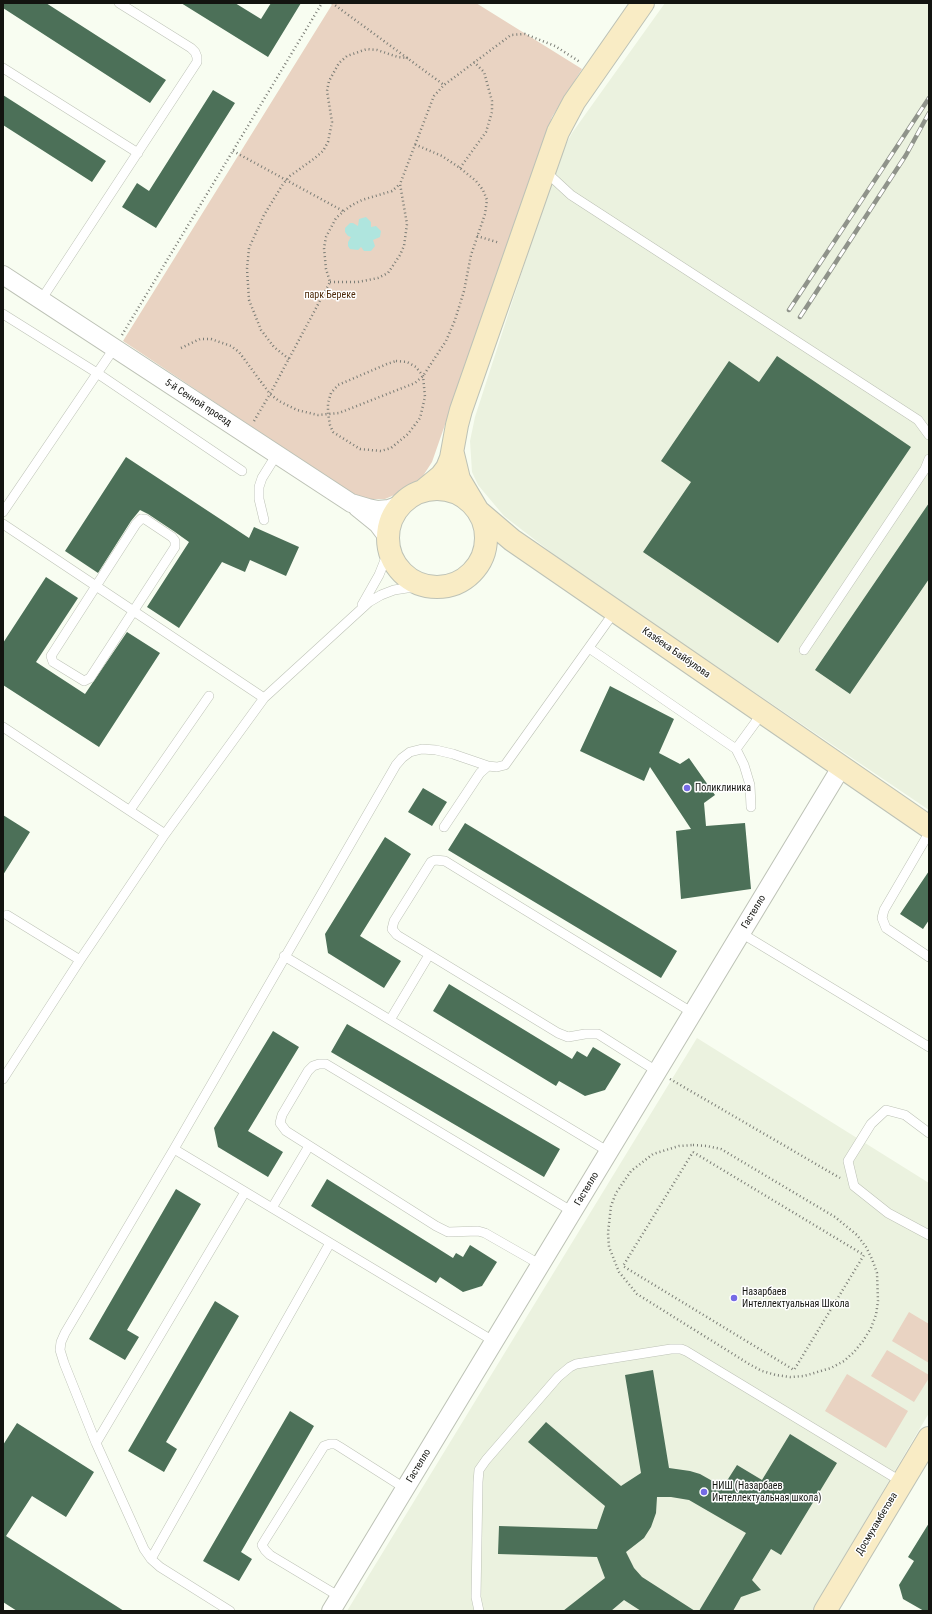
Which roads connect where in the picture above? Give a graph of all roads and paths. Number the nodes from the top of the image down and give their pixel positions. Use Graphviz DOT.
graph roads {
  1 [pos="119,3"];
  2 [pos="322,3"];
  3 [pos="332,3"];
  4 [pos="643,3"];
  5 [pos="408,58"];
  6 [pos="474,62"];
  7 [pos="3,68"];
  8 [pos="595,72"];
  9 [pos="444,85"];
  10 [pos="414,144"];
  11 [pos="233,150"];
  12 [pos="138,154"];
  13 [pos="460,168"];
  14 [pos="545,171"];
  15 [pos="287,180"];
  16 [pos="400,184"];
  17 [pos="344,211"];
  18 [pos="477,236"];
  19 [pos="518,248"];
  20 [pos="3,275"];
  21 [pos="330,282"];
  22 [pos="41,300"];
  23 [pos="3,314"];
  24 [pos="115,347"];
  25 [pos="181,348"];
  26 [pos="289,359"];
  27 [pos="97,373"];
  28 [pos="422,376"];
  29 [pos="270,394"];
  30 [pos="328,414"];
  31 [pos="246,434"];
  32 [pos="929,435"];
  33 [pos="276,454"];
  34 [pos="452,454"];
  35 [pos="929,459"];
  36 [pos="242,471"];
  37 [pos="424,490"];
  38 [pos="352,503"];
  39 [pos="400,505"];
  40 [pos="478,511"];
  41 [pos="3,512"];
  42 [pos="264,520"];
  43 [pos="3,524"];
  44 [pos="388,543"];
  45 [pos="525,549"];
  46 [pos="475,568"];
  47 [pos="96,586"];
  48 [pos="435,587"];
  49 [pos="134,610"];
  50 [pos="615,610"];
  51 [pos="358,611"];
  52 [pos="589,648"];
  53 [pos="804,650"];
  54 [pos="209,696"];
  55 [pos="264,698"];
  56 [pos="763,712"];
  57 [pos="3,727"];
  58 [pos="736,749"];
  59 [pos="488,766"];
  60 [pos="842,766"];
  61 [pos="751,807"];
  62 [pos="130,810"];
  63 [pos="444,827"];
  64 [pos="929,827"];
  65 [pos="165,834"];
  66 [pos="929,834"];
  67 [pos="7,915"];
  68 [pos="741,933"];
  69 [pos="429,955"];
  70 [pos="284,956"];
  71 [pos="929,957"];
  72 [pos="80,960"];
  73 [pos="693,1013"];
  74 [pos="390,1020"];
  75 [pos="929,1047"];
  76 [pos="658,1072"];
  77 [pos="3,1079"];
  78 [pos="929,1133"];
  79 [pos="310,1146"];
  80 [pos="174,1149"];
  81 [pos="609,1152"];
  82 [pos="854,1186"];
  83 [pos="245,1192"];
  84 [pos="272,1208"];
  85 [pos="573,1212"];
  86 [pos="929,1235"];
  87 [pos="330,1243"];
  88 [pos="541,1266"];
  89 [pos="623,1266"];
  90 [pos="495,1342"];
  91 [pos="749,1364"];
  92 [pos="929,1438"];
  93 [pos="96,1443"];
  94 [pos="902,1482"];
  95 [pos="406,1489"];
  96 [pos="151,1559"];
  97 [pos="336,1604"];
  98 [pos="230,1611"];
  99 [pos="479,1611"];
  100 [pos="825,1611"];
  1 -- 12 [label="lane"];
  2 -- 11 [label="path"];
  3 -- 5 [label="path"];
  4 -- 8 [label="street"];
  5 -- 9 [label="path"];
  5 -- 15 [label="path"];
  6 -- 8 [label="path"];
  6 -- 9 [label="path"];
  6 -- 13 [label="path"];
  7 -- 12 [label="lane"];
  8 -- 14 [label="street"];
  9 -- 10 [label="path"];
  10 -- 13 [label="path"];
  10 -- 16 [label="path"];
  11 -- 15 [label="path"];
  11 -- 24 [label="path"];
  12 -- 22 [label="lane"];
  13 -- 18 [label="path"];
  14 -- 19 [label="street"];
  14 -- 32 [label="lane"];
  15 -- 17 [label="path"];
  15 -- 26 [label="path"];
  16 -- 17 [label="path"];
  16 -- 21 [label="path"];
  17 -- 21 [label="path"];
  18 -- 19 [label="path"];
  18 -- 28 [label="path"];
  19 -- 34 [label="street"];
  20 -- 22 [label="street, 5-й Сенной проезд"];
  21 -- 26 [label="path"];
  22 -- 24 [label="street, 5-й Сенной проезд"];
  23 -- 27 [label="lane"];
  24 -- 27 [label="lane"];
  24 -- 31 [label="street, 5-й Сенной проезд"];
  25 -- 29 [label="path"];
  26 -- 29 [label="path"];
  27 -- 36 [label="lane"];
  27 -- 41 [label="lane"];
  28 -- 30 [label="path"];
  28 -- 30 [label="path"];
  28 -- 30 [label="path"];
  29 -- 30 [label="path"];
  29 -- 31 [label="path"];
  31 -- 33 [label="street, 5-й Сенной проезд"];
  33 -- 38 [label="street, 5-й Сенной проезд"];
  33 -- 42 [label="lane"];
  34 -- 37 [label="street"];
  34 -- 40 [label="street, Казбека Байбулова"];
  35 -- 53 [label="lane"];
  37 -- 39 [label="street"];
  37 -- 40 [label="street"];
  38 -- 39 [label="street, 5-й Сенной проезд"];
  38 -- 44 [label="street"];
  39 -- 44 [label="street"];
  40 -- 45 [label="street, Казбека Байбулова"];
  40 -- 46 [label="street"];
  43 -- 47 [label="lane"];
  44 -- 48 [label="street"];
  44 -- 51 [label="lane"];
  45 -- 46 [label="street"];
  45 -- 50 [label="street, Казбека Байбулова"];
  46 -- 48 [label="street"];
  47 -- 49 [label="lane"];
  47 -- 49 [label="lane"];
  47 -- 49 [label="lane"];
  48 -- 51 [label="lane"];
  49 -- 55 [label="lane"];
  50 -- 52 [label="lane"];
  50 -- 56 [label="street, Казбека Байбулова"];
  51 -- 55 [label="lane"];
  52 -- 58 [label="lane"];
  52 -- 59 [label="lane"];
  54 -- 62 [label="lane"];
  55 -- 65 [label="lane"];
  56 -- 58 [label="lane"];
  56 -- 60 [label="street, Казбека Байбулова"];
  57 -- 62 [label="lane"];
  58 -- 61 [label="lane"];
  59 -- 63 [label="lane"];
  59 -- 70 [label="lane"];
  60 -- 64 [label="street, Казбека Байбулова"];
  60 -- 68 [label="street, Гастелло"];
  62 -- 65 [label="lane"];
  65 -- 72 [label="lane"];
  66 -- 71 [label="lane"];
  67 -- 72 [label="lane"];
  68 -- 73 [label="street, Гастелло"];
  68 -- 75 [label="lane"];
  69 -- 73 [label="lane"];
  69 -- 74 [label="lane"];
  69 -- 76 [label="lane"];
  70 -- 74 [label="lane"];
  70 -- 80 [label="lane"];
  72 -- 77 [label="lane"];
  73 -- 76 [label="street, Гастелло"];
  74 -- 81 [label="lane"];
  76 -- 81 [label="street, Гастелло"];
  76 -- 82 [label="path"];
  78 -- 82 [label="lane"];
  79 -- 84 [label="lane"];
  79 -- 85 [label="lane"];
  79 -- 88 [label="lane"];
  80 -- 83 [label="lane"];
  80 -- 93 [label="lane"];
  81 -- 85 [label="street, Гастелло"];
  82 -- 86 [label="lane"];
  83 -- 84 [label="lane"];
  83 -- 93 [label="lane"];
  84 -- 87 [label="lane"];
  85 -- 88 [label="street, Гастелло"];
  87 -- 90 [label="lane"];
  87 -- 96 [label="lane"];
  88 -- 90 [label="street, Гастелло"];
  89 -- 89 [label="path"];
  90 -- 95 [label="street, Гастелло"];
  91 -- 91 [label="path"];
  92 -- 94 [label="street, Досмухамбетова"];
  93 -- 96 [label="lane"];
  94 -- 99 [label="lane"];
  94 -- 100 [label="street, Досмухамбетова"];
  95 -- 97 [label="street, Гастелло"];
  95 -- 97 [label="lane"];
  96 -- 98 [label="lane"];
}
